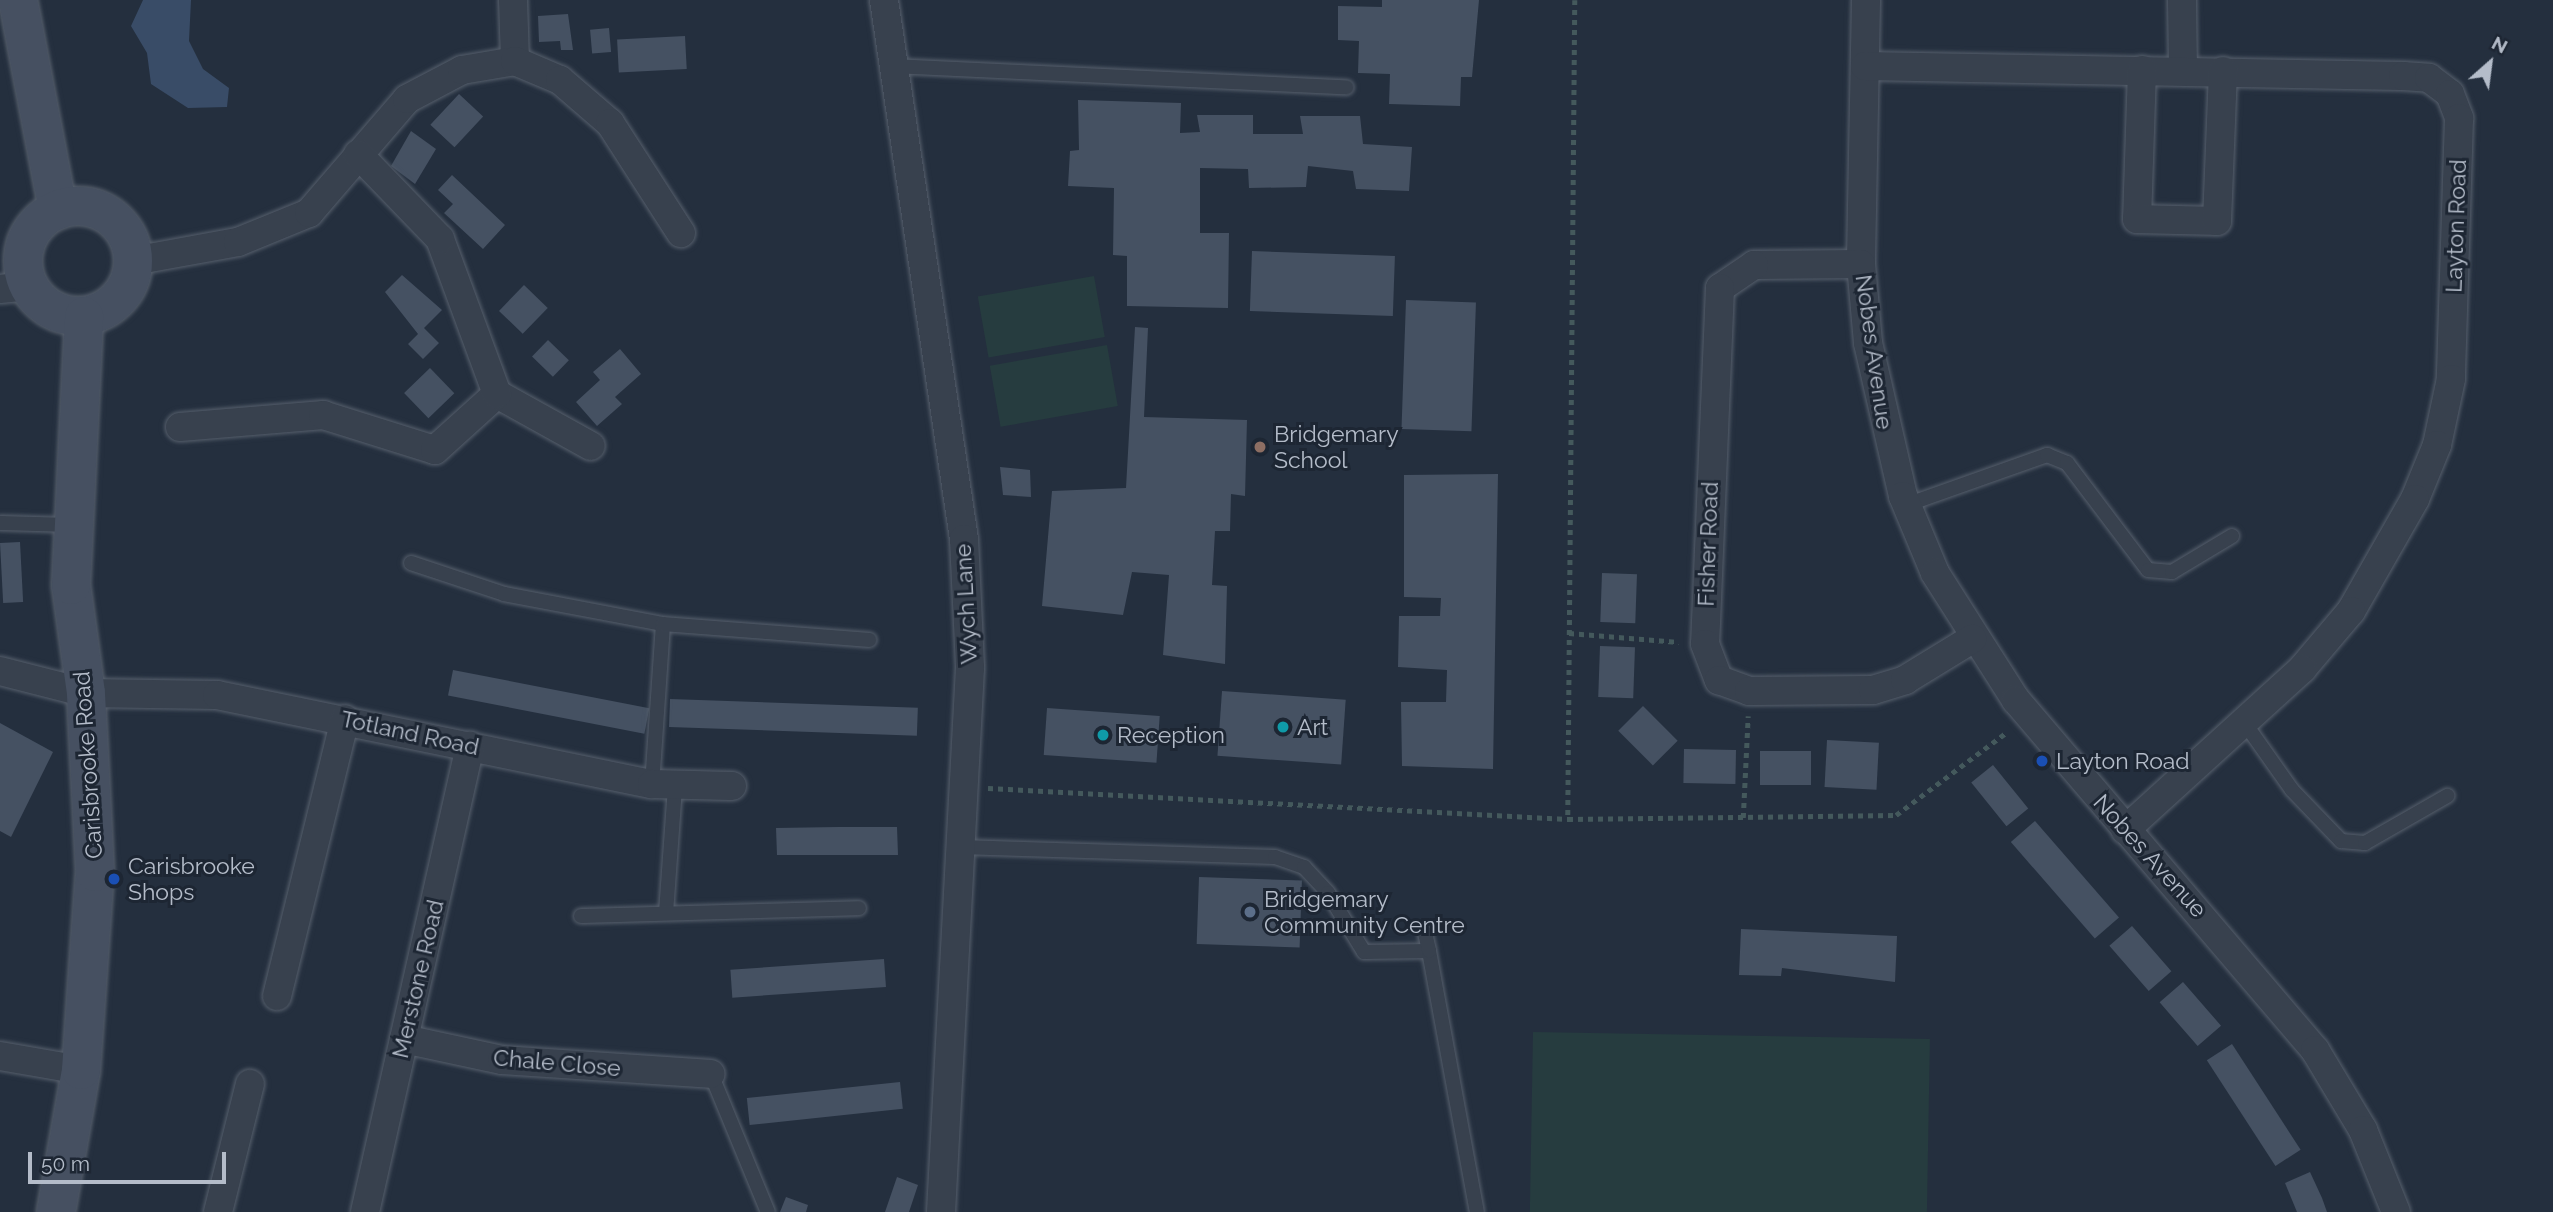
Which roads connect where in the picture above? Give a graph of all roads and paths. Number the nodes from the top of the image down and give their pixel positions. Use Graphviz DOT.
graph roads {
  1 [pos="18,0"];
  2 [pos="513,0"];
  3 [pos="884,0"];
  4 [pos="1575,0"];
  5 [pos="1866,0"];
  6 [pos="2182,0"];
  7 [pos="515,61"];
  8 [pos="894,66"];
  9 [pos="1865,66"];
  10 [pos="2142,70"];
  11 [pos="2183,71"];
  12 [pos="2223,71"];
  13 [pos="1348,87"];
  14 [pos="358,155"];
  15 [pos="58,210"];
  16 [pos="681,233"];
  17 [pos="133,261"];
  18 [pos="1861,264"];
  19 [pos="15,288"];
  20 [pos="84,316"];
  21 [pos="497,394"];
  22 [pos="180,427"];
  23 [pos="592,446"];
  24 [pos="1906,505"];
  25 [pos="0,523"];
  26 [pos="72,525"];
  27 [pos="2232,537"];
  28 [pos="411,563"];
  29 [pos="663,624"];
  30 [pos="1569,633"];
  31 [pos="1972,639"];
  32 [pos="869,640"];
  33 [pos="1705,644"];
  34 [pos="0,671"];
  35 [pos="1749,691"];
  36 [pos="86,693"];
  37 [pos="2027,714"];
  38 [pos="345,719"];
  39 [pos="2244,722"];
  40 [pos="470,746"];
  41 [pos="664,785"];
  42 [pos="732,786"];
  43 [pos="964,787"];
  44 [pos="2447,796"];
  45 [pos="1743,818"];
  46 [pos="1568,819"];
  47 [pos="2124,830"];
  48 [pos="960,847"];
  49 [pos="859,908"];
  50 [pos="666,913"];
  51 [pos="581,916"];
  52 [pos="1425,933"];
  53 [pos="1429,951"];
  54 [pos="278,996"];
  55 [pos="404,1039"];
  56 [pos="0,1056"];
  57 [pos="81,1070"];
  58 [pos="711,1074"];
  59 [pos="250,1084"];
  60 [pos="56,1212"];
  61 [pos="218,1212"];
  62 [pos="365,1212"];
  63 [pos="768,1212"];
  64 [pos="941,1212"];
  65 [pos="1477,1212"];
  66 [pos="2396,1212"];
  1 -- 15 [label="street"];
  2 -- 7 [label="street"];
  3 -- 8 [label="street, Wych Lane"];
  4 -- 30 [label="path"];
  5 -- 9 [label="street, Nobes Avenue"];
  6 -- 11 [label="street"];
  7 -- 14 [label="street"];
  7 -- 16 [label="street"];
  8 -- 13 [label="lane"];
  8 -- 43 [label="street, Wych Lane"];
  9 -- 10 [label="street, Layton Road"];
  9 -- 18 [label="street, Nobes Avenue"];
  10 -- 11 [label="street, Layton Road"];
  10 -- 12 [label="street"];
  11 -- 12 [label="street, Layton Road"];
  12 -- 39 [label="street, Layton Road"];
  14 -- 17 [label="street"];
  14 -- 21 [label="street"];
  15 -- 17 [label="street"];
  15 -- 19 [label="street"];
  17 -- 20 [label="street"];
  18 -- 24 [label="street, Nobes Avenue"];
  18 -- 33 [label="street, Fisher Road"];
  19 -- 20 [label="street"];
  20 -- 26 [label="street, Carisbrooke Road"];
  21 -- 22 [label="street"];
  21 -- 23 [label="street"];
  24 -- 27 [label="lane"];
  24 -- 31 [label="street, Nobes Avenue"];
  25 -- 26 [label="lane"];
  26 -- 36 [label="street, Carisbrooke Road"];
  28 -- 29 [label="lane"];
  29 -- 32 [label="lane"];
  29 -- 41 [label="lane"];
  30 -- 33 [label="path"];
  30 -- 46 [label="path"];
  31 -- 35 [label="street, Fisher Road"];
  31 -- 37 [label="street, Nobes Avenue"];
  33 -- 35 [label="street, Fisher Road"];
  34 -- 36 [label="street, Totland Road"];
  35 -- 45 [label="path"];
  36 -- 38 [label="street, Totland Road"];
  36 -- 57 [label="street, Carisbrooke Road"];
  37 -- 45 [label="path"];
  37 -- 47 [label="street, Nobes Avenue"];
  38 -- 40 [label="street, Totland Road"];
  38 -- 54 [label="street"];
  39 -- 44 [label="lane"];
  39 -- 47 [label="street, Layton Road"];
  40 -- 41 [label="street, Totland Road"];
  40 -- 55 [label="street, Merstone Road"];
  41 -- 42 [label="street, Totland Road"];
  41 -- 50 [label="lane"];
  43 -- 46 [label="path"];
  43 -- 48 [label="street, Wych Lane"];
  45 -- 46 [label="path"];
  47 -- 66 [label="street, Nobes Avenue"];
  48 -- 53 [label="lane"];
  48 -- 64 [label="street, Wych Lane"];
  49 -- 50 [label="lane"];
  50 -- 51 [label="lane"];
  52 -- 53 [label="lane"];
  53 -- 65 [label="lane"];
  55 -- 58 [label="street, Chale Close"];
  55 -- 62 [label="street, Merstone Road"];
  56 -- 57 [label="street"];
  57 -- 60 [label="street, Carisbrooke Road"];
  58 -- 63 [label="lane"];
  59 -- 61 [label="street"];
}
